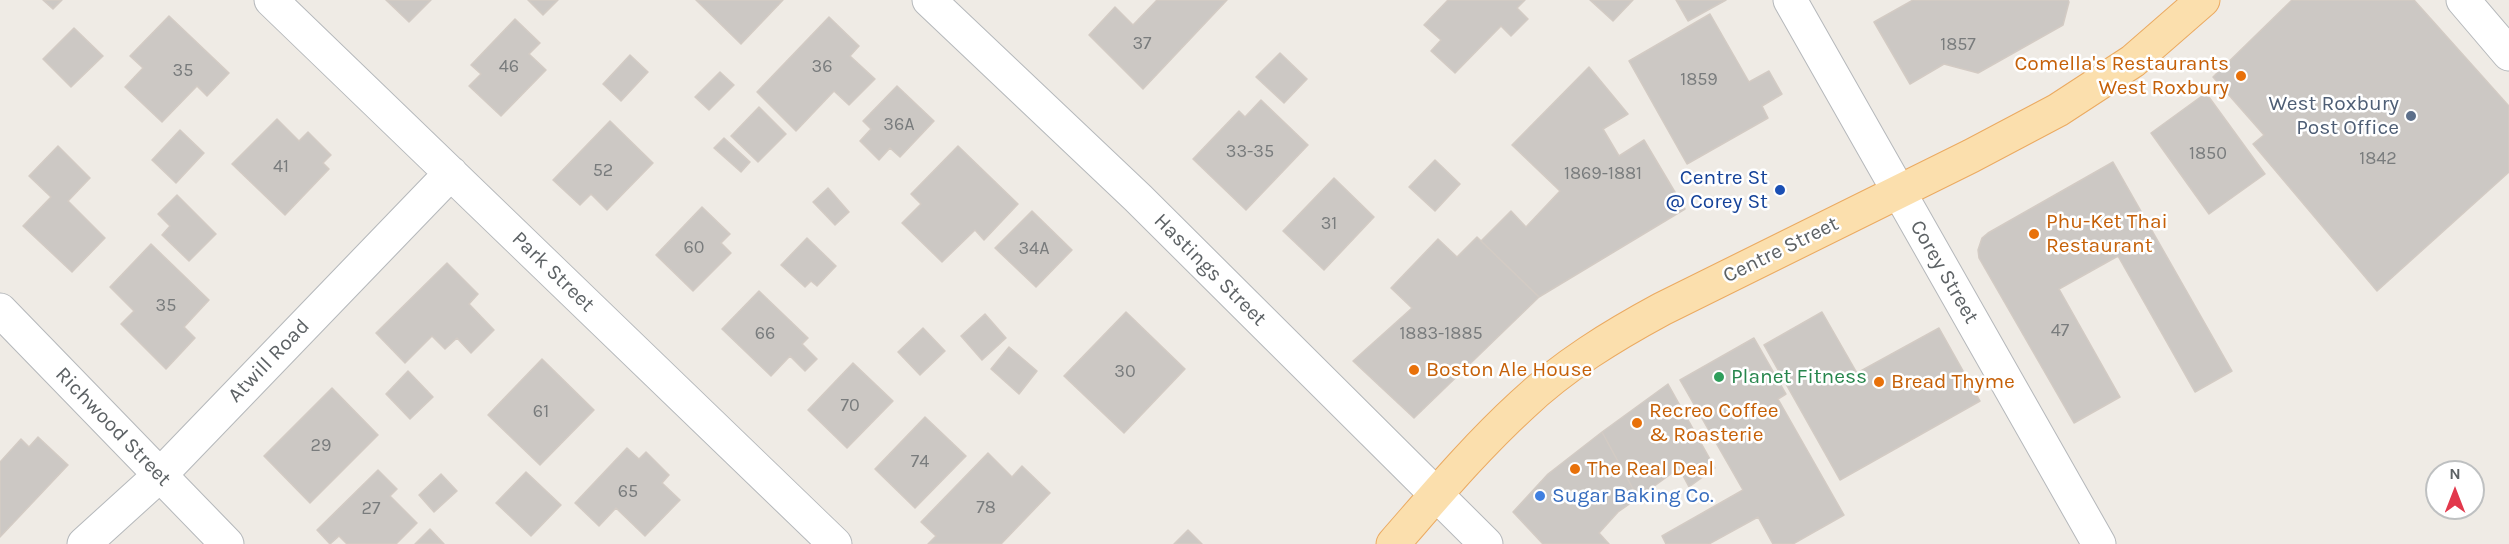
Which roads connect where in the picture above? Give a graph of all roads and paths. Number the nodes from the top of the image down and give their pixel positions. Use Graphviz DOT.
graph roads {
  1 [pos="271,0"];
  2 [pos="929,0"];
  3 [pos="1790,0"];
  4 [pos="2203,0"];
  5 [pos="2463,0"];
  6 [pos="2509,54"];
  7 [pos="451,173"];
  8 [pos="1899,192"];
  9 [pos="0,310"];
  10 [pos="160,475"];
  11 [pos="1436,495"];
  12 [pos="84,544"];
  13 [pos="227,544"];
  14 [pos="835,544"];
  15 [pos="1394,544"];
  16 [pos="1486,544"];
  17 [pos="2099,544"];
  1 -- 7 [label="street, Park Street"];
  2 -- 11 [label="street, Hastings Street"];
  3 -- 8 [label="street, Corey Street"];
  4 -- 8 [label="main road, Centre Street"];
  5 -- 6 [label="street"];
  7 -- 10 [label="street, Atwill Road"];
  7 -- 14 [label="street, Park Street"];
  8 -- 11 [label="main road, Centre Street"];
  8 -- 17 [label="street, Corey Street"];
  9 -- 10 [label="street, Richwood Street"];
  10 -- 12 [label="street, Atwill Road"];
  10 -- 13 [label="street, Richwood Street"];
  11 -- 15 [label="main road, Centre Street"];
  11 -- 16 [label="street, Hastings Street"];
}
